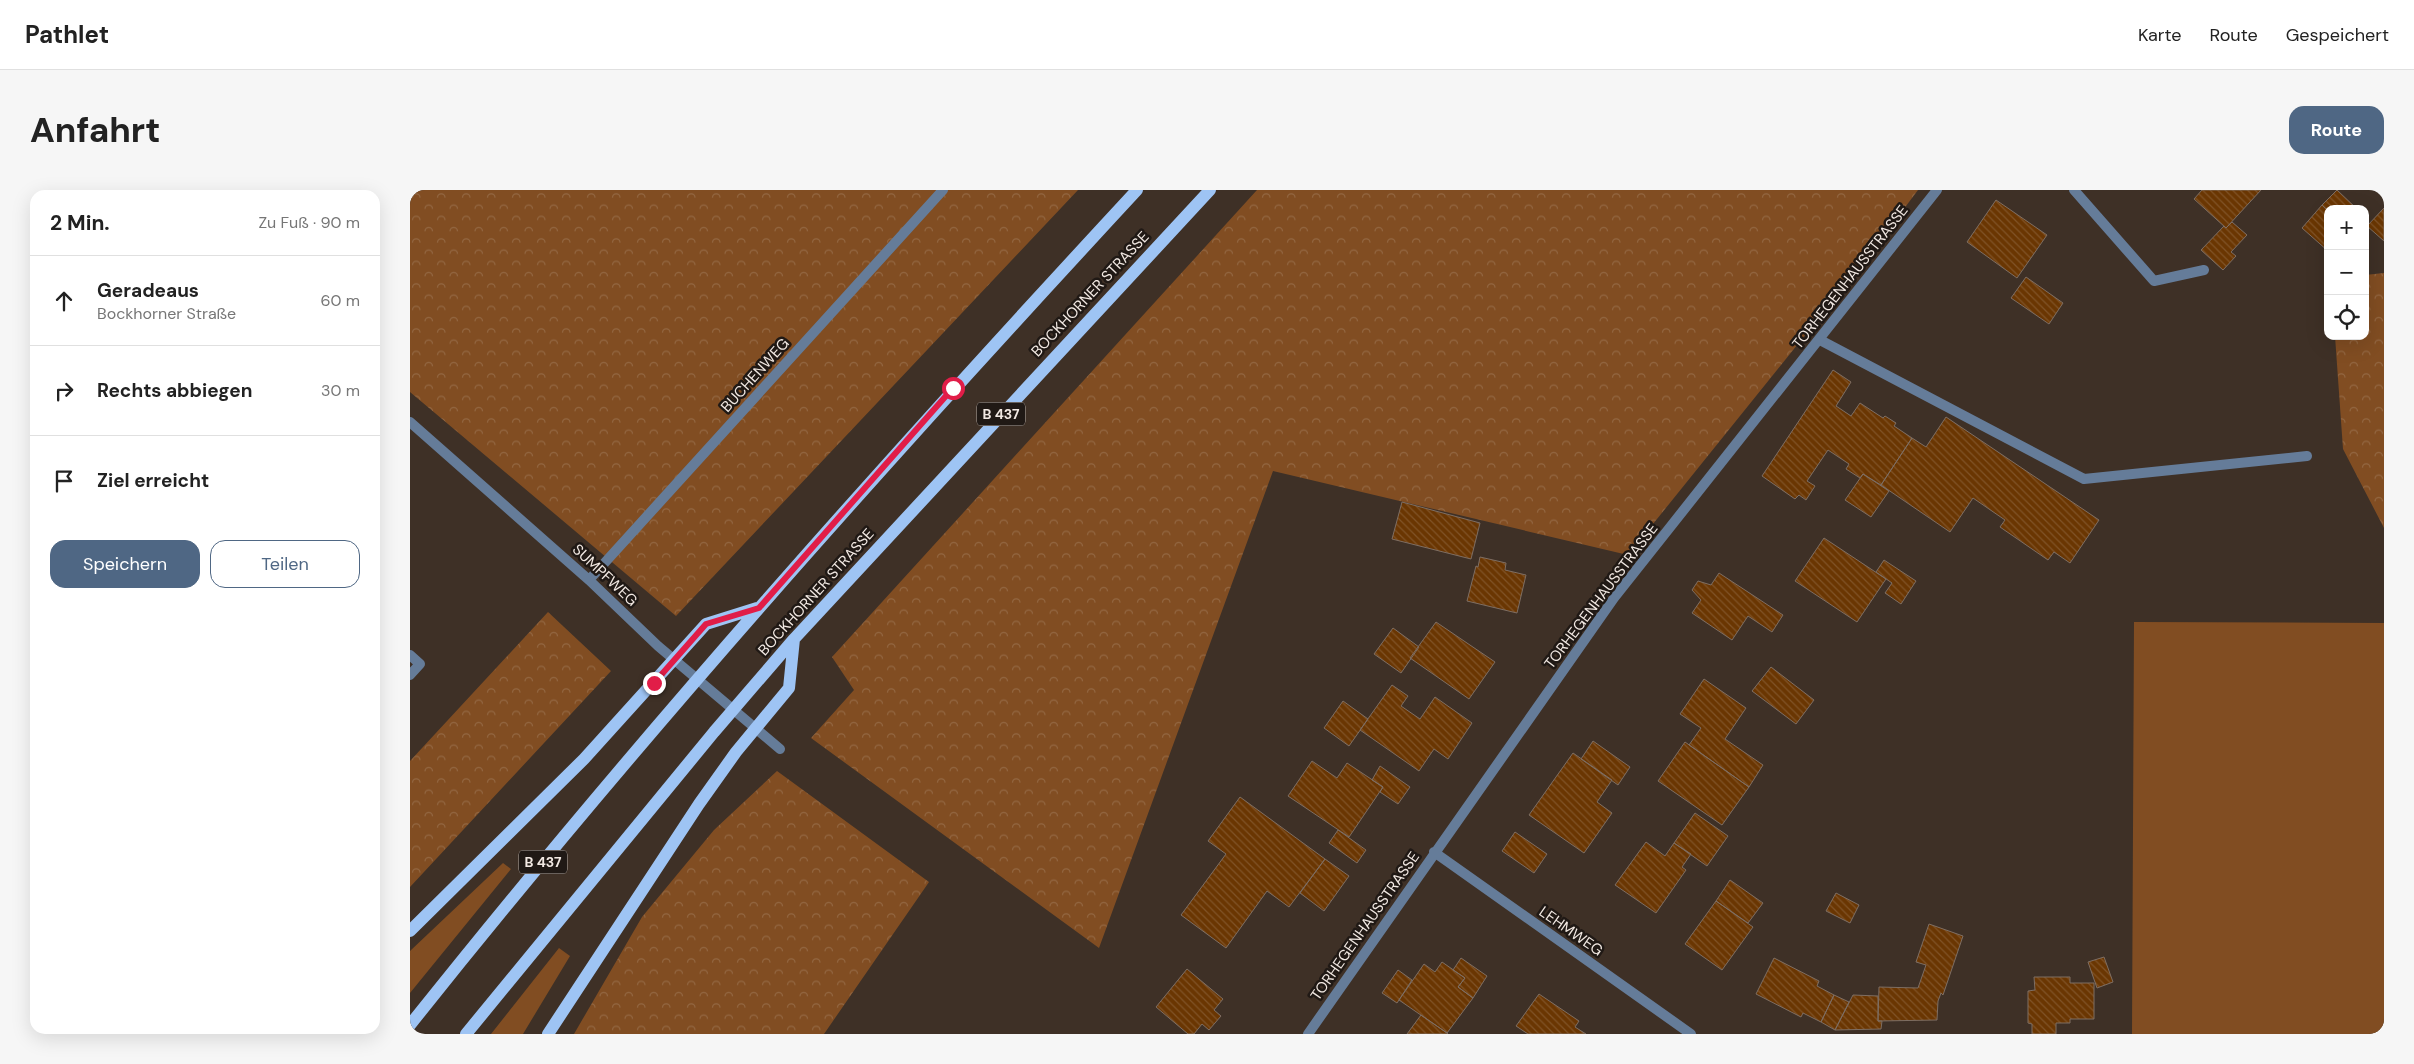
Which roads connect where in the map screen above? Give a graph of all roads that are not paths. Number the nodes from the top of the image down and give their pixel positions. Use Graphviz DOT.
graph roads {
  1 [pos="943,190"];
  2 [pos="1137,190"];
  3 [pos="1210,190"];
  4 [pos="1937,190"];
  5 [pos="2074,190"];
  6 [pos="2204,270"];
  7 [pos="1820,340"];
  8 [pos="410,422"];
  9 [pos="2307,456"];
  10 [pos="589,580"];
  11 [pos="759,608"];
  12 [pos="794,639"];
  13 [pos="410,655"];
  14 [pos="410,675"];
  15 [pos="780,749"];
  16 [pos="1434,852"];
  17 [pos="410,931"];
  18 [pos="410,1025"];
  19 [pos="466,1034"];
  20 [pos="548,1034"];
  21 [pos="1308,1034"];
  22 [pos="1691,1034"];
  1 -- 10 [label="street, BUCHENWEG"];
  2 -- 11 [label="main road, B 437"];
  3 -- 12 [label="main road, BOCKHORNER STRASSE / B 437"];
  4 -- 7 [label="street, TORHEGENHAUSSTRASSE"];
  5 -- 6 [label="street"];
  7 -- 9 [label="street"];
  7 -- 16 [label="street, TORHEGENHAUSSTRASSE"];
  8 -- 10 [label="street, SUMPFWEG"];
  10 -- 15 [label="street, SUMPFWEG"];
  11 -- 17 [label="main road"];
  11 -- 18 [label="main road, B 437"];
  12 -- 19 [label="main road, BOCKHORNER STRASSE / B 437"];
  12 -- 20 [label="main road"];
  13 -- 14 [label="street"];
  16 -- 21 [label="street, TORHEGENHAUSSTRASSE"];
  16 -- 22 [label="street, LEHMWEG"];
}
